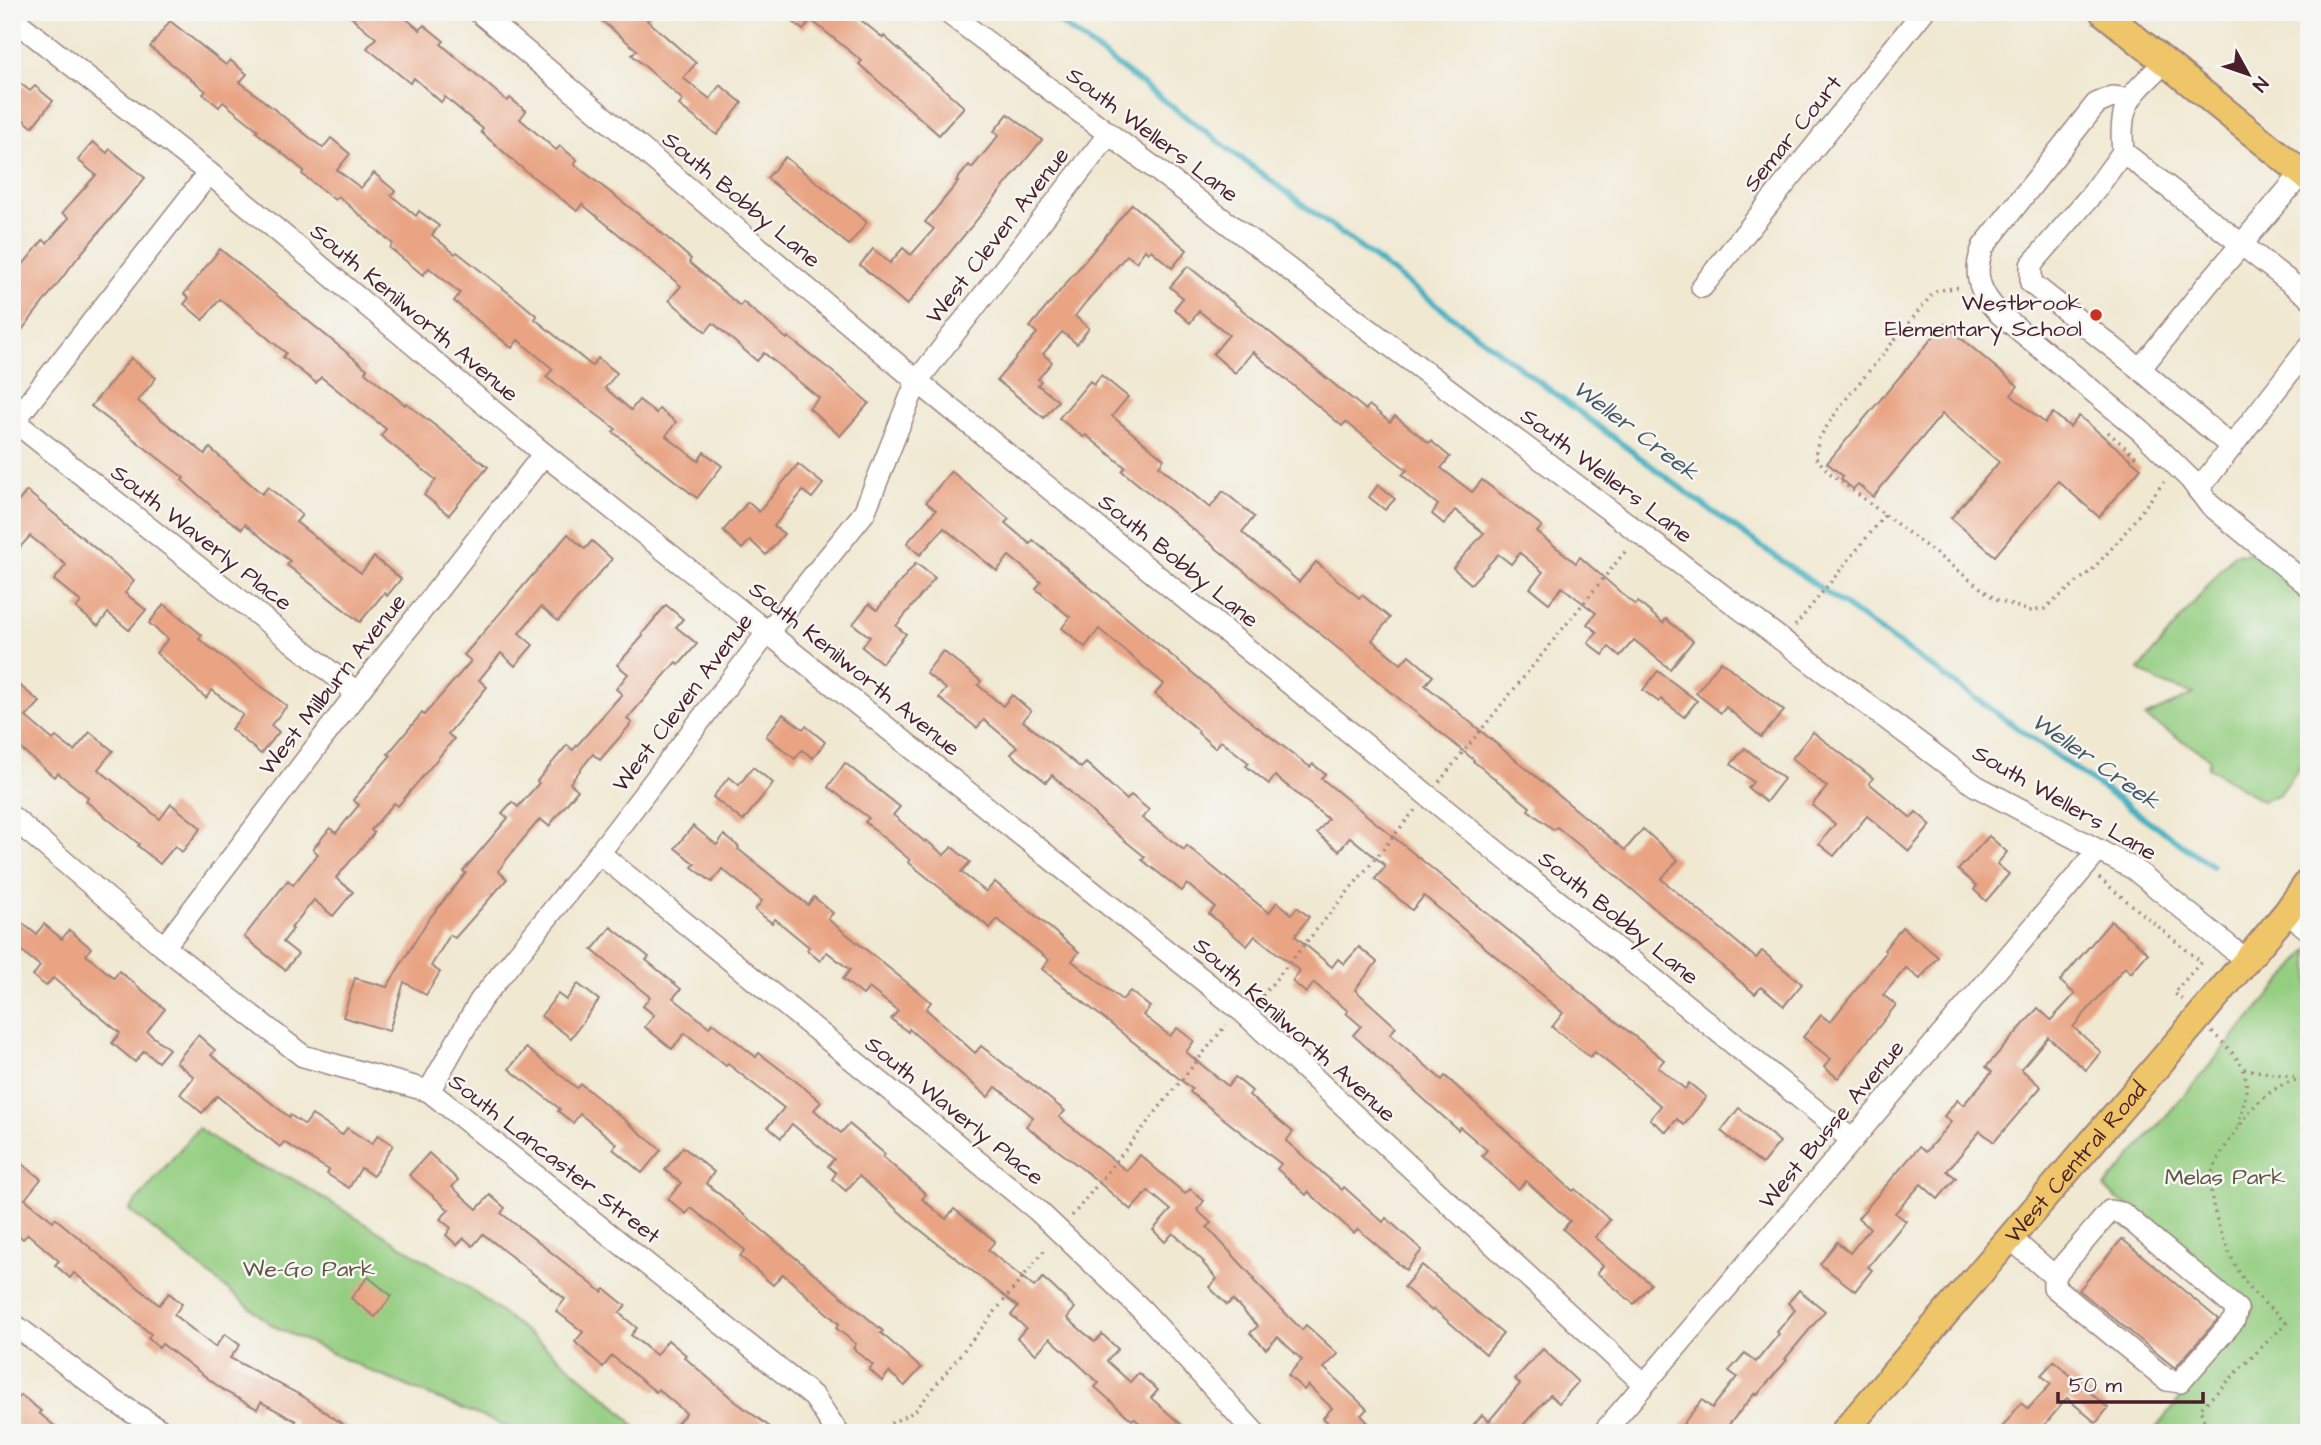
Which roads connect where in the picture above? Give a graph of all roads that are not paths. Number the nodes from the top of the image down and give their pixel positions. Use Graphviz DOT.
graph roads {
  1 [pos="479,12"];
  2 [pos="947,12"];
  3 [pos="1923,12"];
  4 [pos="2103,12"];
  5 [pos="12,18"];
  6 [pos="2164,63"];
  7 [pos="2128,99"];
  8 [pos="1109,134"];
  9 [pos="2123,152"];
  10 [pos="209,173"];
  11 [pos="2305,176"];
  12 [pos="2241,244"];
  13 [pos="1702,287"];
  14 [pos="2309,297"];
  15 [pos="2309,347"];
  16 [pos="2140,369"];
  17 [pos="917,381"];
  18 [pos="13,423"];
  19 [pos="2232,447"];
  20 [pos="544,454"];
  21 [pos="2194,484"];
  22 [pos="2309,586"];
  23 [pos="768,632"];
  24 [pos="357,693"];
  25 [pos="12,817"];
  26 [pos="2099,850"];
  27 [pos="599,853"];
  28 [pos="2308,888"];
  29 [pos="2287,912"];
  30 [pos="2309,930"];
  31 [pos="164,947"];
  32 [pos="2246,960"];
  33 [pos="429,1091"];
  34 [pos="1852,1140"];
  35 [pos="2009,1237"];
  36 [pos="2054,1276"];
  37 [pos="12,1323"];
  38 [pos="1644,1384"];
  39 [pos="165,1433"];
  40 [pos="838,1433"];
  41 [pos="1255,1433"];
  42 [pos="1603,1433"];
  43 [pos="1843,1433"];
  1 -- 17 [label="street, South Bobby Lane"];
  2 -- 8 [label="street, South Wellers Lane"];
  3 -- 13 [label="street, Semar Court"];
  4 -- 6 [label="main road"];
  5 -- 10 [label="street, South Kenilworth Avenue"];
  6 -- 7 [label="street"];
  6 -- 11 [label="main road"];
  7 -- 9 [label="street"];
  7 -- 21 [label="street"];
  8 -- 17 [label="street, West Cleven Avenue"];
  8 -- 26 [label="street, South Wellers Lane"];
  9 -- 12 [label="street"];
  9 -- 16 [label="street"];
  10 -- 18 [label="street"];
  10 -- 20 [label="street, South Kenilworth Avenue"];
  11 -- 12 [label="street"];
  12 -- 14 [label="street"];
  12 -- 16 [label="street"];
  15 -- 19 [label="street"];
  16 -- 19 [label="street"];
  17 -- 23 [label="street, West Cleven Avenue"];
  17 -- 34 [label="street, South Bobby Lane"];
  18 -- 24 [label="street, South Waverly Place"];
  19 -- 21 [label="street"];
  20 -- 23 [label="street, South Kenilworth Avenue"];
  20 -- 24 [label="street, West Milburn Avenue"];
  21 -- 22 [label="street"];
  23 -- 27 [label="street, West Cleven Avenue"];
  23 -- 38 [label="street, South Kenilworth Avenue"];
  24 -- 31 [label="street, West Milburn Avenue"];
  25 -- 31 [label="street, South Lancaster Street"];
  26 -- 32 [label="street, South Wellers Lane"];
  26 -- 34 [label="street, West Busse Avenue"];
  27 -- 33 [label="street, West Cleven Avenue"];
  27 -- 41 [label="street, South Waverly Place"];
  28 -- 29 [label="main road, West Central Road"];
  29 -- 30 [label="street"];
  29 -- 32 [label="main road, West Central Road"];
  31 -- 33 [label="street, South Lancaster Street"];
  32 -- 35 [label="main road, West Central Road"];
  33 -- 40 [label="street, South Lancaster Street"];
  34 -- 38 [label="street, West Busse Avenue"];
  35 -- 36 [label="street"];
  35 -- 43 [label="main road, West Central Road"];
  36 -- 36 [label="street"];
  37 -- 39 [label="street"];
  38 -- 42 [label="street, West Busse Avenue"];
}
